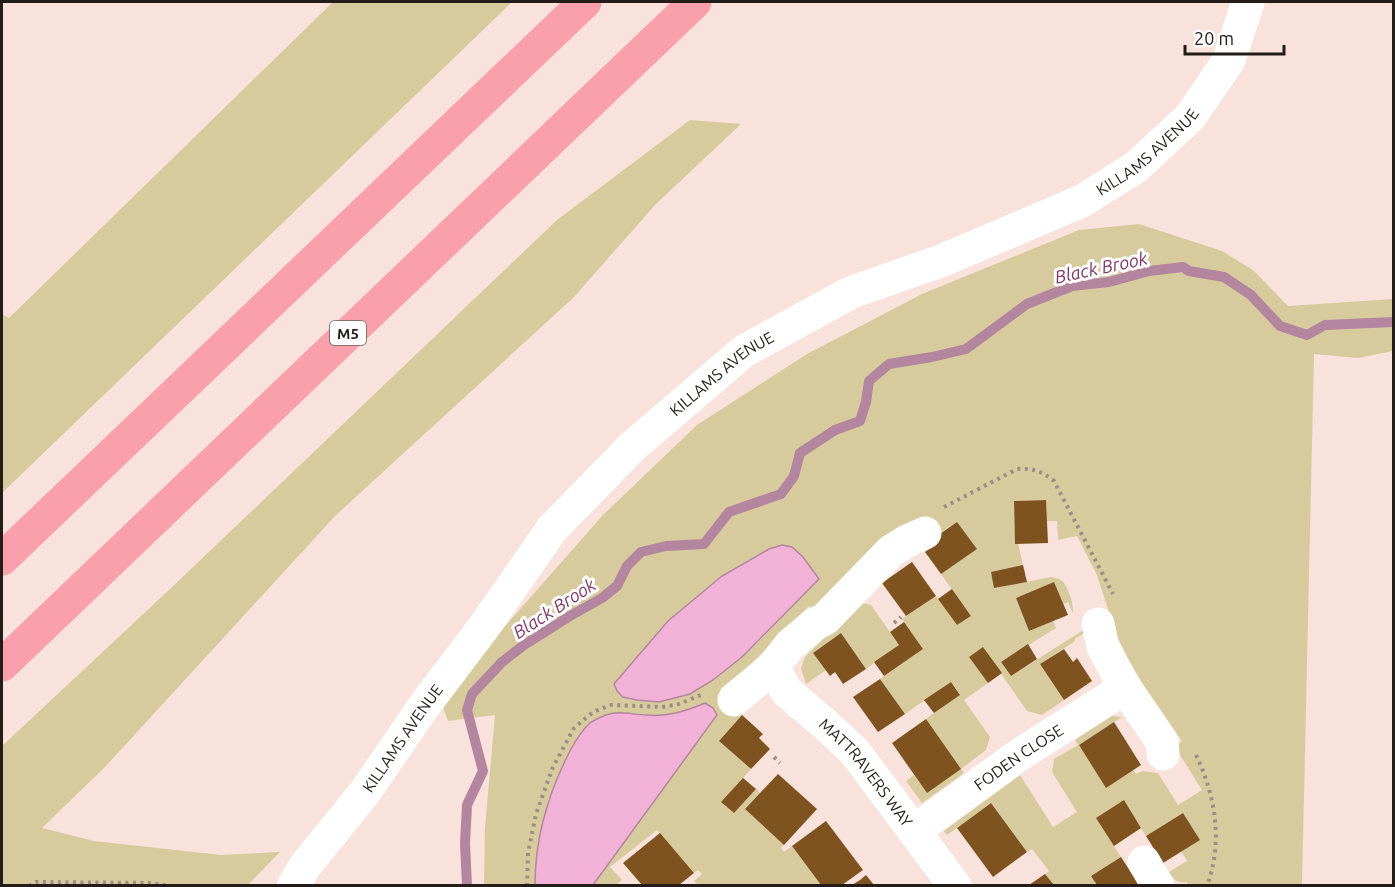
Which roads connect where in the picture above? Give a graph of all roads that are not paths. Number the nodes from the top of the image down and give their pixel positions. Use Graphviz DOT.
graph roads {
  1 [pos="585,2"];
  2 [pos="695,2"];
  3 [pos="1248,2"];
  4 [pos="934,520"];
  5 [pos="2,560"];
  6 [pos="1098,624"];
  7 [pos="2,665"];
  8 [pos="773,667"];
  9 [pos="1125,688"];
  10 [pos="720,697"];
  11 [pos="1178,750"];
  12 [pos="914,831"];
  13 [pos="293,885"];
  14 [pos="955,885"];
  1 -- 5 [label="highway"];
  2 -- 7 [label="highway, M5"];
  3 -- 13 [label="street, KILLAMS AVENUE"];
  4 -- 8 [label="street"];
  6 -- 9 [label="street"];
  8 -- 10 [label="street"];
  8 -- 12 [label="street, MATTRAVERS WAY"];
  9 -- 11 [label="street"];
  9 -- 12 [label="street, FODEN CLOSE"];
  12 -- 14 [label="street, MATTRAVERS WAY"];
}
